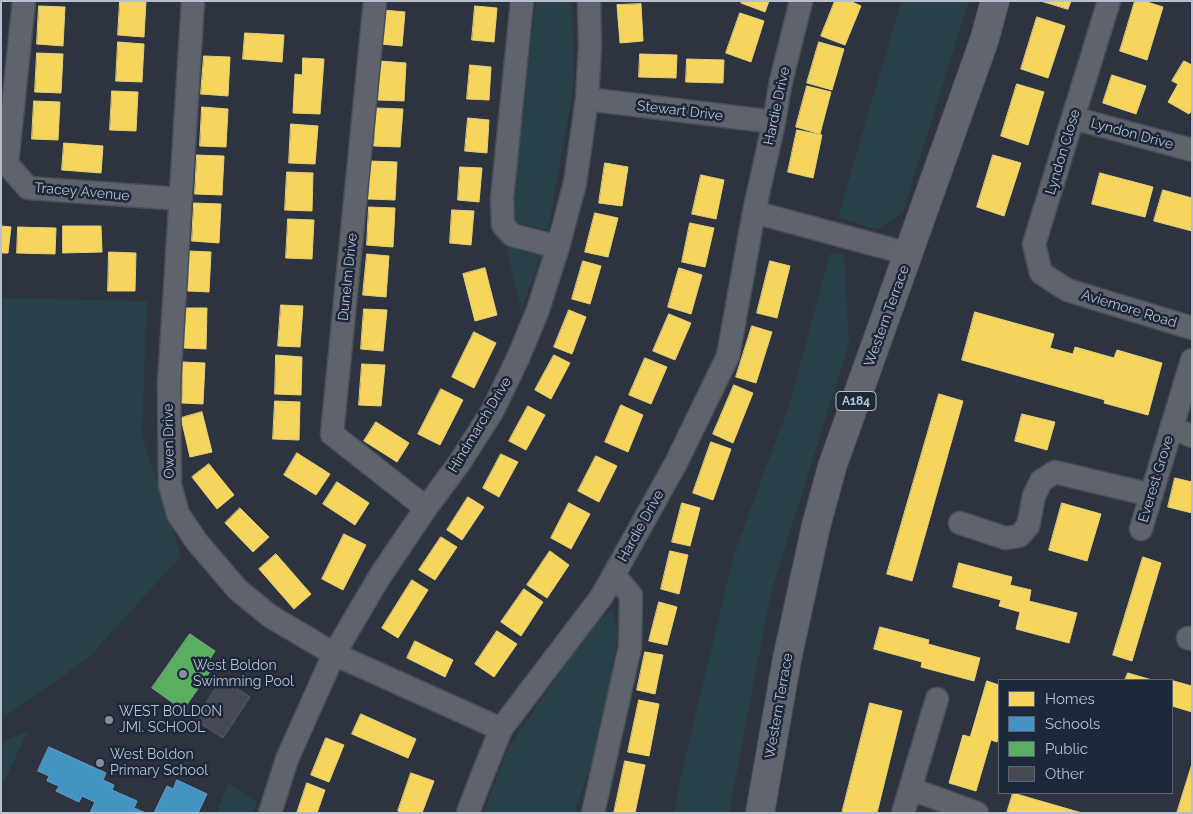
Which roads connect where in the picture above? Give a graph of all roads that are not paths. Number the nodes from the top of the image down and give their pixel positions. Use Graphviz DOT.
graph roads {
  1 [pos="24,1"];
  2 [pos="193,1"];
  3 [pos="375,1"];
  4 [pos="522,1"];
  5 [pos="589,1"];
  6 [pos="801,1"];
  7 [pos="995,1"];
  8 [pos="1109,1"];
  9 [pos="587,100"];
  10 [pos="1073,118"];
  11 [pos="774,122"];
  12 [pos="1192,150"];
  13 [pos="181,199"];
  14 [pos="754,212"];
  15 [pos="558,248"];
  16 [pos="909,254"];
  17 [pos="1066,290"];
  18 [pos="1192,328"];
  19 [pos="1192,360"];
  20 [pos="1182,432"];
  21 [pos="1151,495"];
  22 [pos="426,508"];
  23 [pos="960,523"];
  24 [pos="1141,529"];
  25 [pos="614,575"];
  26 [pos="334,654"];
  27 [pos="937,699"];
  28 [pos="501,729"];
  29 [pos="910,789"];
  30 [pos="270,813"];
  31 [pos="468,813"];
  32 [pos="593,813"];
  33 [pos="760,813"];
  34 [pos="903,813"];
  35 [pos="977,813"];
  1 -- 13 [label="street, Tracey Avenue"];
  2 -- 13 [label="street, Owen Drive"];
  3 -- 22 [label="street, Dunelm Drive"];
  4 -- 15 [label="street"];
  5 -- 9 [label="street, Hindmarch Drive"];
  6 -- 11 [label="street, Hardie Drive"];
  7 -- 16 [label="main road, Western Terrace / A184"];
  8 -- 10 [label="street, Lyndon Close"];
  9 -- 11 [label="street, Stewart Drive"];
  9 -- 15 [label="street, Hindmarch Drive"];
  10 -- 12 [label="street, Lyndon Drive"];
  10 -- 17 [label="street, Lyndon Close"];
  11 -- 14 [label="street, Hardie Drive"];
  13 -- 26 [label="street, Owen Drive"];
  14 -- 16 [label="street"];
  14 -- 25 [label="street, Hardie Drive"];
  15 -- 22 [label="street, Hindmarch Drive"];
  16 -- 33 [label="main road, Western Terrace / A184"];
  17 -- 18 [label="street, Aviemore Road"];
  19 -- 20 [label="street, Everest Grove"];
  20 -- 21 [label="street, Everest Grove"];
  21 -- 23 [label="street"];
  21 -- 24 [label="street, Everest Grove"];
  22 -- 26 [label="street, Hindmarch Drive"];
  25 -- 28 [label="street, Hardie Drive"];
  25 -- 32 [label="street"];
  26 -- 28 [label="street, Owen Drive"];
  26 -- 30 [label="street, Hindmarch Drive"];
  27 -- 29 [label="street"];
  28 -- 31 [label="street, Hardie Drive"];
  29 -- 34 [label="street"];
  29 -- 35 [label="street"];
}
